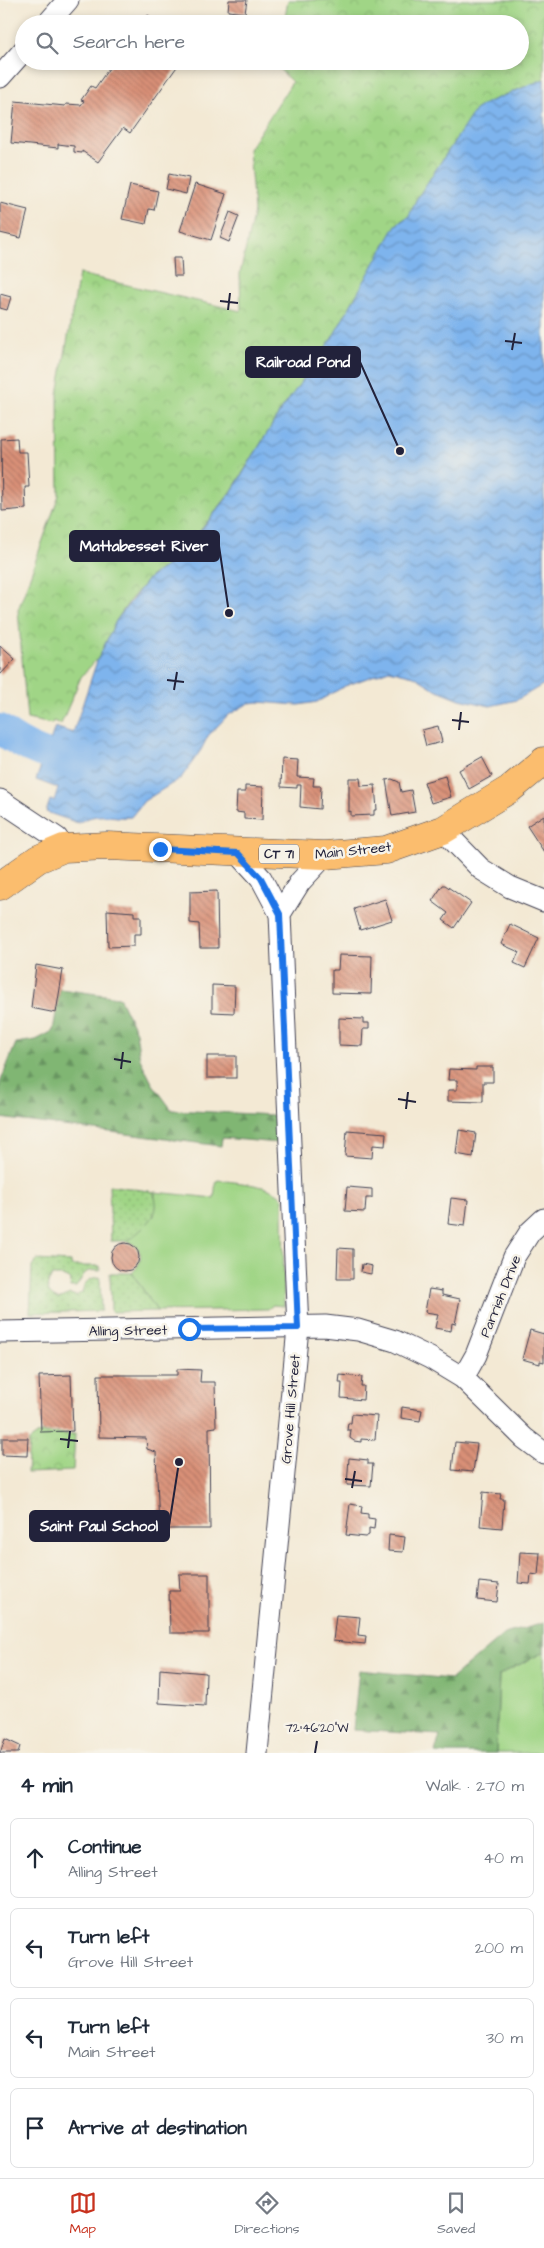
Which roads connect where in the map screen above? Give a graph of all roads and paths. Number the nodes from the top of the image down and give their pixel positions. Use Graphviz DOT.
graph roads {
  1 [pos="68,0"];
  2 [pos="55,15"];
  3 [pos="15,60"];
  4 [pos="0,77"];
  5 [pos="544,761"];
  6 [pos="0,800"];
  7 [pos="443,830"];
  8 [pos="64,848"];
  9 [pos="238,853"];
  10 [pos="325,855"];
  11 [pos="0,886"];
  12 [pos="544,901"];
  13 [pos="280,914"];
  14 [pos="544,1219"];
  15 [pos="298,1328"];
  16 [pos="0,1332"];
  17 [pos="463,1378"];
  18 [pos="544,1454"];
  19 [pos="257,1753"];
  1 -- 2 [label="street"];
  3 -- 4 [label="street"];
  5 -- 7 [label="main road, Main Street / CT 71"];
  6 -- 8 [label="street"];
  7 -- 10 [label="main road, Main Street / CT 71"];
  7 -- 12 [label="street"];
  8 -- 9 [label="main road, Main Street / CT 71"];
  8 -- 11 [label="main road, Main Street / CT 71"];
  9 -- 10 [label="main road, Main Street / CT 71"];
  9 -- 13 [label="street, Grove Hill Street"];
  10 -- 13 [label="street"];
  13 -- 15 [label="street, Grove Hill Street"];
  14 -- 17 [label="street, Parrish Drive"];
  15 -- 16 [label="street, Alling Street"];
  15 -- 17 [label="street, Alling Street"];
  15 -- 19 [label="street, Grove Hill Street"];
  17 -- 18 [label="street, Alling Street"];
}
